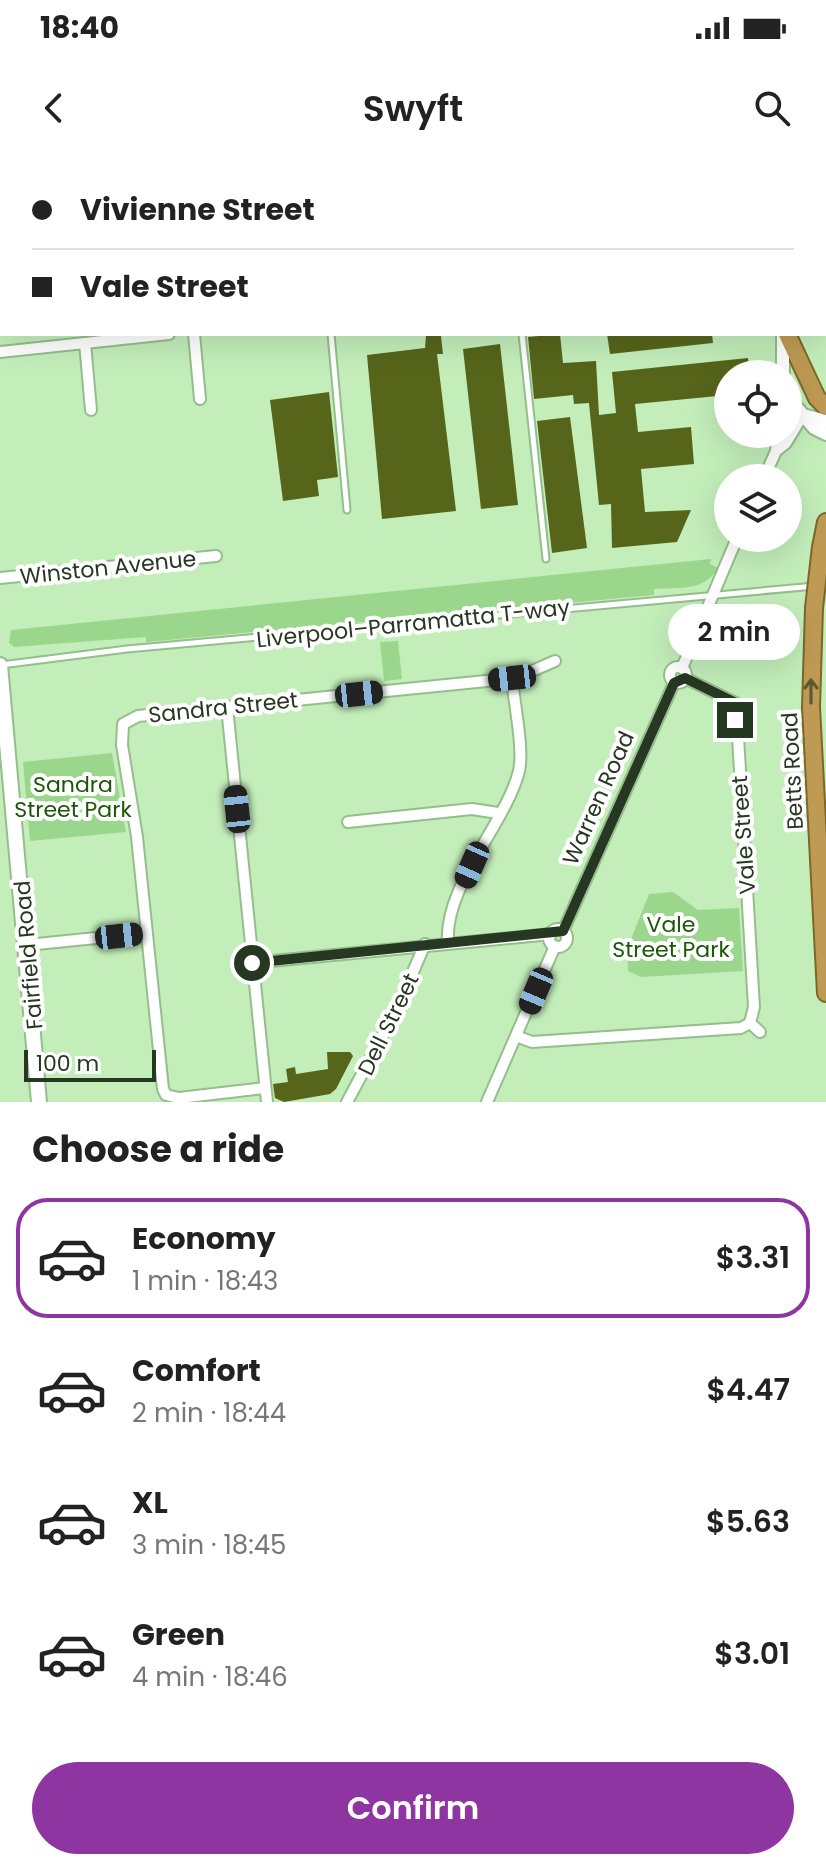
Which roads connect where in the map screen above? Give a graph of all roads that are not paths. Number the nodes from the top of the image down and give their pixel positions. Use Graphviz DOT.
graph roads {
  1 [pos="150,336"];
  2 [pos="194,336"];
  3 [pos="331,336"];
  4 [pos="522,336"];
  5 [pos="785,336"];
  6 [pos="786,336"];
  7 [pos="85,343"];
  8 [pos="0,352"];
  9 [pos="784,360"];
  10 [pos="200,399"];
  11 [pos="826,407"];
  12 [pos="91,410"];
  13 [pos="803,415"];
  14 [pos="826,421"];
  15 [pos="826,434"];
  16 [pos="776,448"];
  17 [pos="776,451"];
  18 [pos="770,464"];
  19 [pos="347,510"];
  20 [pos="826,522"];
  21 [pos="731,552"];
  22 [pos="216,556"];
  23 [pos="546,559"];
  24 [pos="0,578"];
  25 [pos="826,585"];
  26 [pos="712,596"];
  27 [pos="555,661"];
  28 [pos="0,666"];
  29 [pos="680,676"];
  30 [pos="512,678"];
  31 [pos="227,707"];
  32 [pos="498,813"];
  33 [pos="348,822"];
  34 [pos="8,823"];
  35 [pos="563,931"];
  36 [pos="145,933"];
  37 [pos="551,934"];
  38 [pos="448,942"];
  39 [pos="425,944"];
  40 [pos="27,945"];
  41 [pos="555,946"];
  42 [pos="252,963"];
  43 [pos="826,993"];
  44 [pos="750,1023"];
  45 [pos="760,1032"];
  46 [pos="516,1036"];
  47 [pos="264,1088"];
  48 [pos="39,1102"];
  49 [pos="267,1102"];
  50 [pos="347,1102"];
  51 [pos="487,1102"];
  1 -- 7 [label="street"];
  2 -- 10 [label="street"];
  3 -- 19 [label="lane"];
  4 -- 23 [label="lane"];
  5 -- 9 [label="street"];
  6 -- 11 [label="highway"];
  7 -- 8 [label="street"];
  7 -- 12 [label="street"];
  13 -- 14 [label="street"];
  13 -- 15 [label="street"];
  13 -- 17 [label="street"];
  16 -- 17 [label="street"];
  17 -- 18 [label="street"];
  43 -- 20 [label="highway, Betts Road, one-way, bridge"];
  21 -- 26 [label="street, Warren Road"];
  22 -- 24 [label="street, Winston Avenue"];
  25 -- 26 [label="lane, Liverpool–Parramatta T-way"];
  26 -- 28 [label="lane, Liverpool–Parramatta T-way"];
  26 -- 29 [label="street, Warren Road"];
  27 -- 30 [label="street, Sandra Street"];
  28 -- 34 [label="main road, Fairfield Road"];
  29 -- 35 [label="street, Warren Road"];
  29 -- 44 [label="street, Vale Street"];
  30 -- 31 [label="street, Sandra Street"];
  30 -- 32 [label="street"];
  31 -- 36 [label="street, Sandra Street"];
  31 -- 42 [label="street"];
  32 -- 33 [label="street"];
  32 -- 38 [label="street"];
  34 -- 40 [label="main road, Fairfield Road"];
  35 -- 37 [label="street"];
  35 -- 41 [label="street, Warren Road"];
  36 -- 40 [label="street"];
  36 -- 47 [label="street, Sandra Street"];
  37 -- 38 [label="street"];
  37 -- 41 [label="street"];
  38 -- 39 [label="street"];
  39 -- 42 [label="street"];
  39 -- 50 [label="street, Dell Street"];
  40 -- 48 [label="main road, Fairfield Road"];
  41 -- 46 [label="street"];
  42 -- 47 [label="street"];
  44 -- 45 [label="street"];
  44 -- 46 [label="street"];
  46 -- 51 [label="street"];
  47 -- 49 [label="street"];
}
